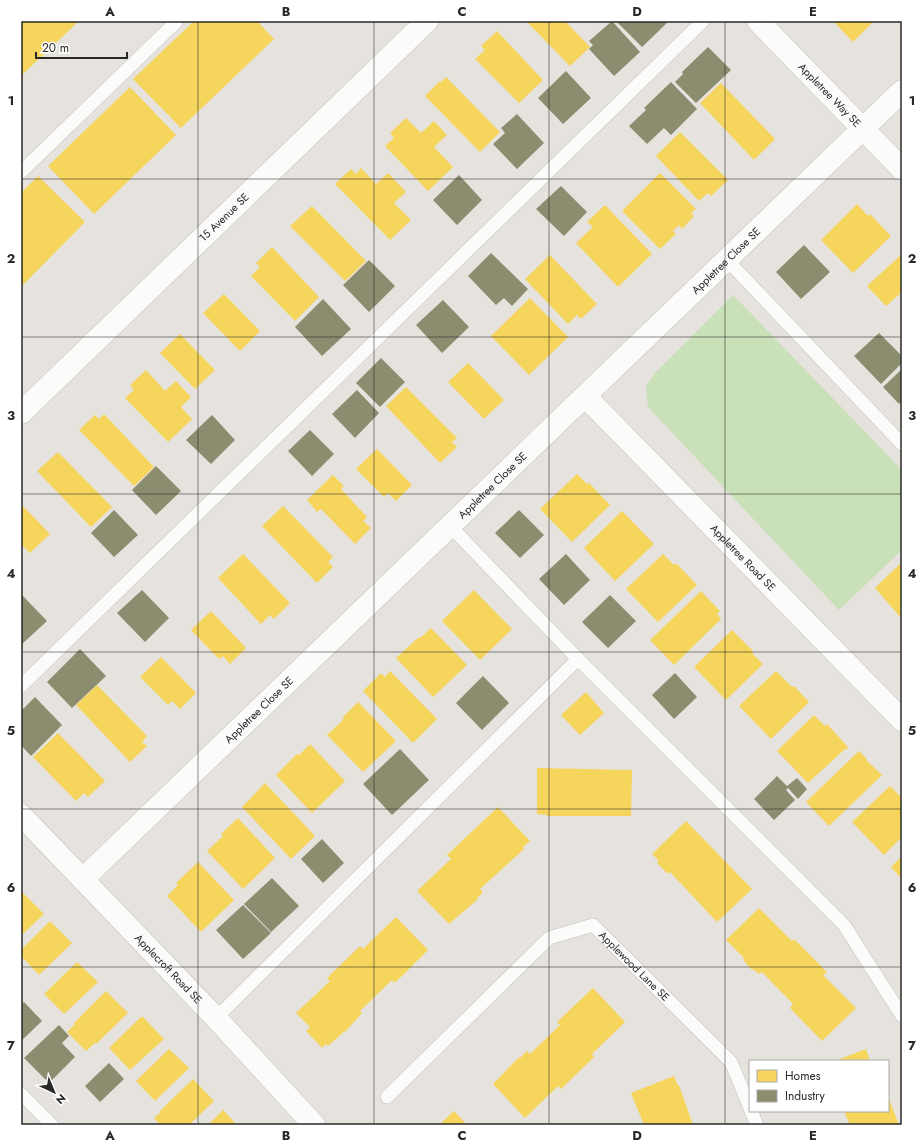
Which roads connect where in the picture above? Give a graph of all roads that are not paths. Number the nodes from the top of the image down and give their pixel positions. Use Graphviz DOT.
graph roads {
  1 [pos="177,21"];
  2 [pos="427,21"];
  3 [pos="703,21"];
  4 [pos="758,21"];
  5 [pos="902,91"];
  6 [pos="863,128"];
  7 [pos="902,169"];
  8 [pos="21,172"];
  9 [pos="726,260"];
  10 [pos="585,396"];
  11 [pos="21,413"];
  12 [pos="902,444"];
  13 [pos="450,526"];
  14 [pos="578,659"];
  15 [pos="21,686"];
  16 [pos="902,720"];
  17 [pos="21,815"];
  18 [pos="83,880"];
  19 [pos="902,1016"];
  20 [pos="216,1018"];
  21 [pos="21,1094"];
  22 [pos="387,1097"];
  23 [pos="749,1105"];
  24 [pos="752,1112"];
  25 [pos="52,1125"];
  26 [pos="314,1125"];
  27 [pos="757,1125"];
  1 -- 8 [label="lane"];
  2 -- 11 [label="street, 15 Avenue SE"];
  3 -- 15 [label="lane"];
  4 -- 6 [label="street, Appletree Way SE"];
  5 -- 6 [label="street, Appletree Close SE"];
  6 -- 7 [label="street, Appletree Way SE"];
  6 -- 9 [label="street, Appletree Close SE"];
  9 -- 10 [label="street, Appletree Close SE"];
  9 -- 12 [label="lane"];
  10 -- 13 [label="street, Appletree Close SE"];
  10 -- 16 [label="street, Appletree Road SE"];
  13 -- 14 [label="lane"];
  13 -- 18 [label="street, Appletree Close SE"];
  14 -- 19 [label="lane"];
  14 -- 20 [label="lane"];
  17 -- 18 [label="street, Applecroft Road SE"];
  18 -- 20 [label="street, Applecroft Road SE"];
  20 -- 26 [label="street, Applecroft Road SE"];
  21 -- 25 [label="lane"];
  22 -- 23 [label="lane, Applewood Lane SE"];
  24 -- 27 [label="lane, Applewood Lane SE"];
}
